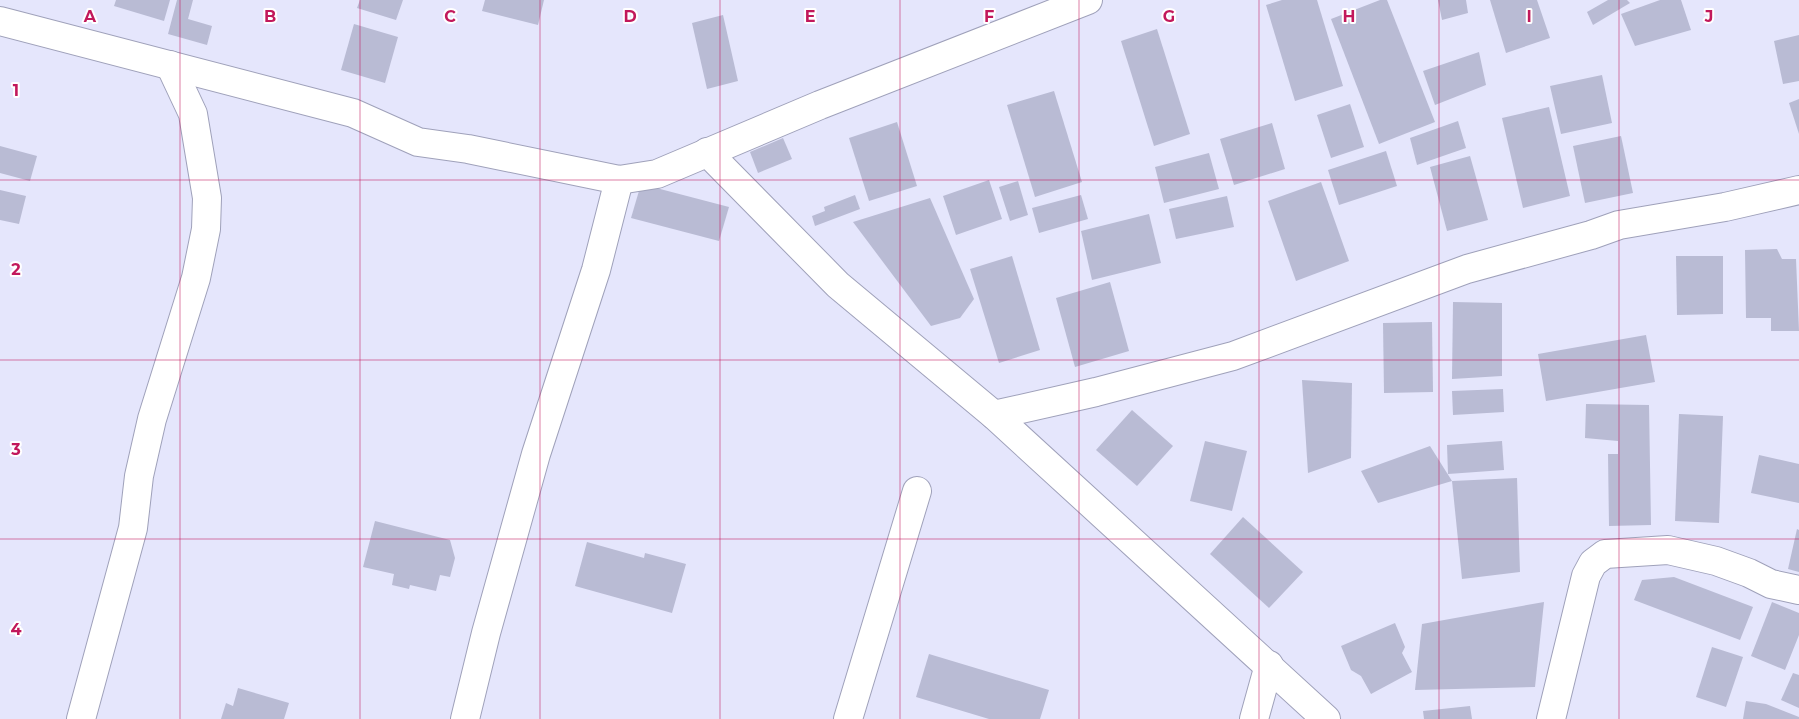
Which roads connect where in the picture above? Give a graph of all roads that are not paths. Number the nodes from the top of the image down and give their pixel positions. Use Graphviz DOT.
graph roads {
  1 [pos="1071,3"];
  2 [pos="0,21"];
  3 [pos="170,65"];
  4 [pos="707,152"];
  5 [pos="619,180"];
  6 [pos="1799,190"];
  7 [pos="994,415"];
  8 [pos="918,490"];
  9 [pos="1799,590"];
  10 [pos="1269,665"];
  11 [pos="82,719"];
  12 [pos="465,719"];
  13 [pos="848,719"];
  14 [pos="1254,719"];
  15 [pos="1326,719"];
  16 [pos="1551,719"];
  1 -- 4 [label="street"];
  2 -- 3 [label="street"];
  3 -- 5 [label="street"];
  3 -- 11 [label="street"];
  4 -- 5 [label="street"];
  4 -- 7 [label="street"];
  5 -- 12 [label="street"];
  6 -- 7 [label="street"];
  7 -- 10 [label="street"];
  8 -- 13 [label="street"];
  9 -- 16 [label="street"];
  10 -- 14 [label="street"];
  10 -- 15 [label="street"];
}
